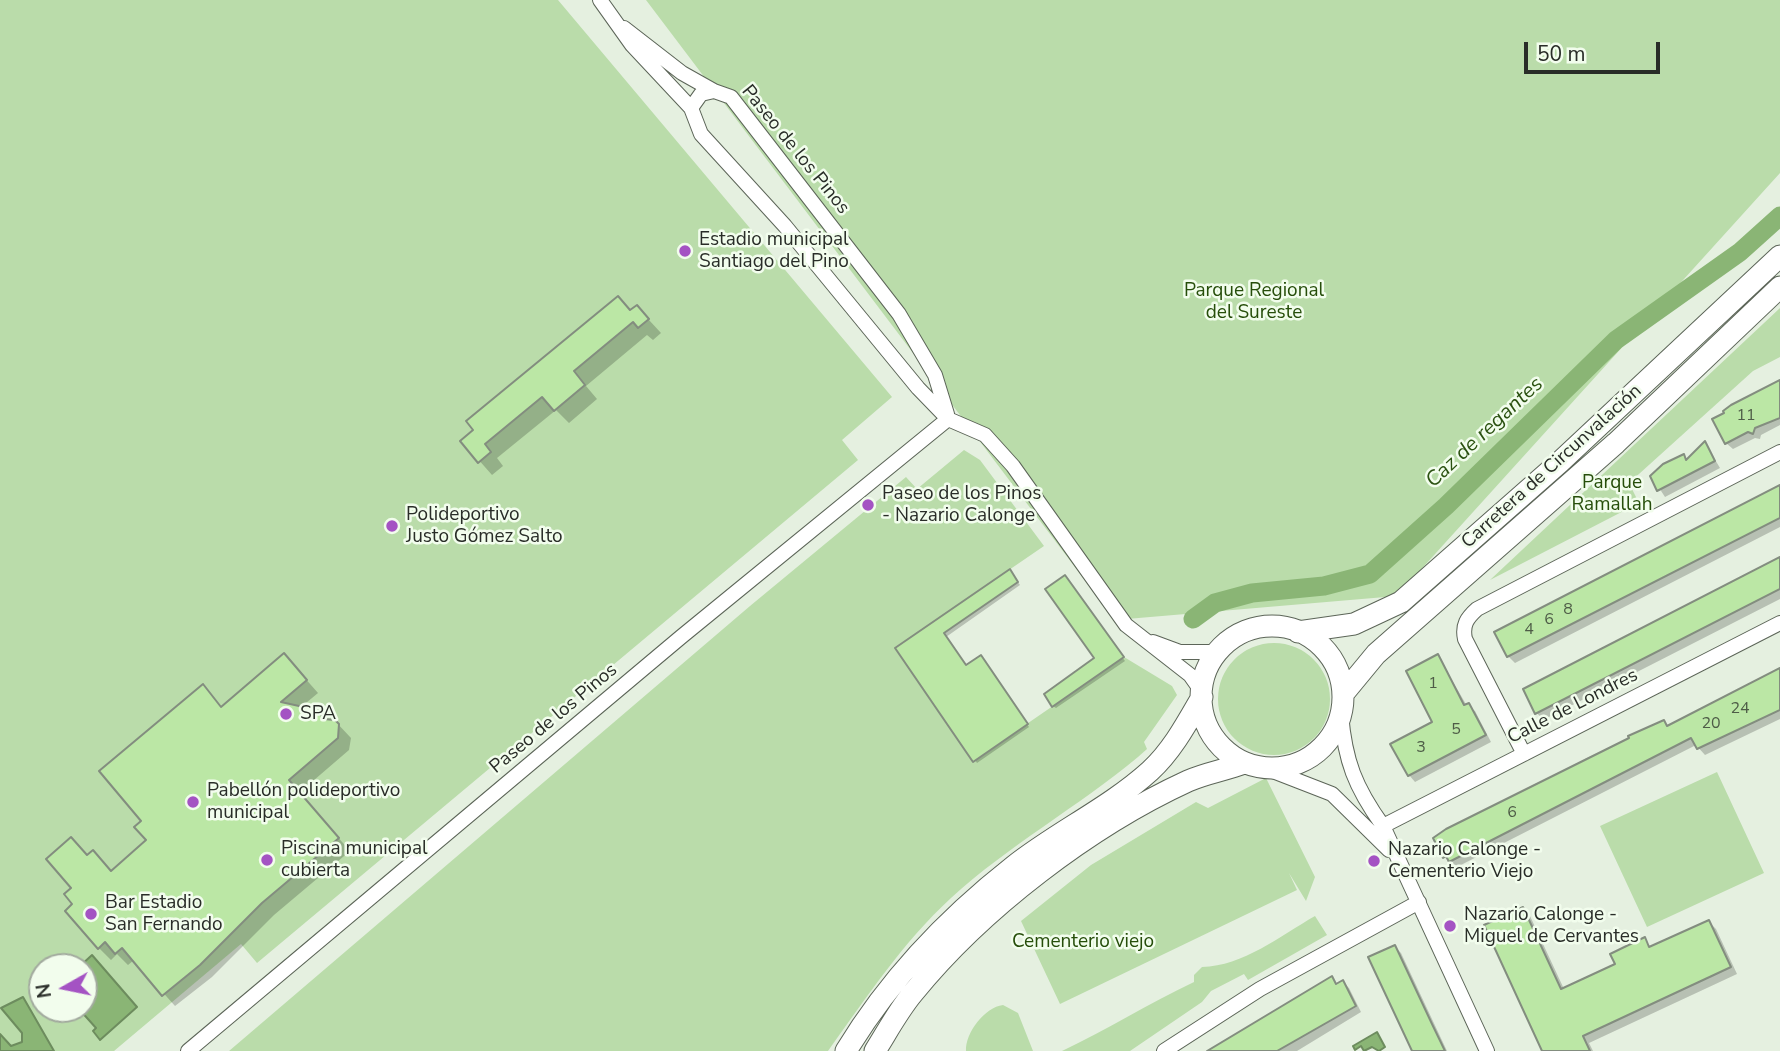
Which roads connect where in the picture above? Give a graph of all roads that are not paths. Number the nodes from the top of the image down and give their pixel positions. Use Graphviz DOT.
graph roads {
  1 [pos="600,0"];
  2 [pos="620,26"];
  3 [pos="714,92"];
  4 [pos="691,108"];
  5 [pos="1780,256"];
  6 [pos="1780,286"];
  7 [pos="948,419"];
  8 [pos="1780,452"];
  9 [pos="1780,623"];
  10 [pos="1298,632"];
  11 [pos="1139,636"];
  12 [pos="1217,652"];
  13 [pos="1202,695"];
  14 [pos="1342,704"];
  15 [pos="1524,754"];
  16 [pos="1244,762"];
  17 [pos="1265,768"];
  18 [pos="1383,826"];
  19 [pos="1396,858"];
  20 [pos="1419,902"];
  21 [pos="188,1051"];
  22 [pos="846,1051"];
  23 [pos="875,1051"];
  24 [pos="1164,1051"];
  25 [pos="1487,1051"];
  1 -- 2 [label="street, Paseo de los Pinos"];
  2 -- 3 [label="street, Paseo de los Pinos"];
  2 -- 4 [label="street, Paseo de los Pinos"];
  3 -- 4 [label="street, Paseo de los Pinos"];
  3 -- 7 [label="street, Paseo de los Pinos"];
  4 -- 7 [label="street, Paseo de los Pinos"];
  5 -- 10 [label="main road, Carretera de Circunvalación"];
  6 -- 14 [label="main road, Carretera de Circunvalación"];
  7 -- 11 [label="street, Paseo de los Pinos"];
  7 -- 21 [label="street, Paseo de los Pinos"];
  8 -- 15 [label="street"];
  9 -- 15 [label="street, Calle de Londres"];
  10 -- 12 [label="main road"];
  10 -- 14 [label="main road"];
  11 -- 12 [label="street, Paseo de los Pinos"];
  11 -- 13 [label="street, Paseo de los Pinos"];
  12 -- 13 [label="main road"];
  13 -- 16 [label="main road"];
  13 -- 22 [label="main road"];
  14 -- 17 [label="main road"];
  14 -- 18 [label="street"];
  15 -- 18 [label="street, Calle de Londres"];
  16 -- 17 [label="main road"];
  16 -- 23 [label="main road"];
  17 -- 19 [label="street"];
  18 -- 19 [label="street"];
  19 -- 20 [label="street"];
  20 -- 24 [label="street"];
  20 -- 25 [label="street"];
}
